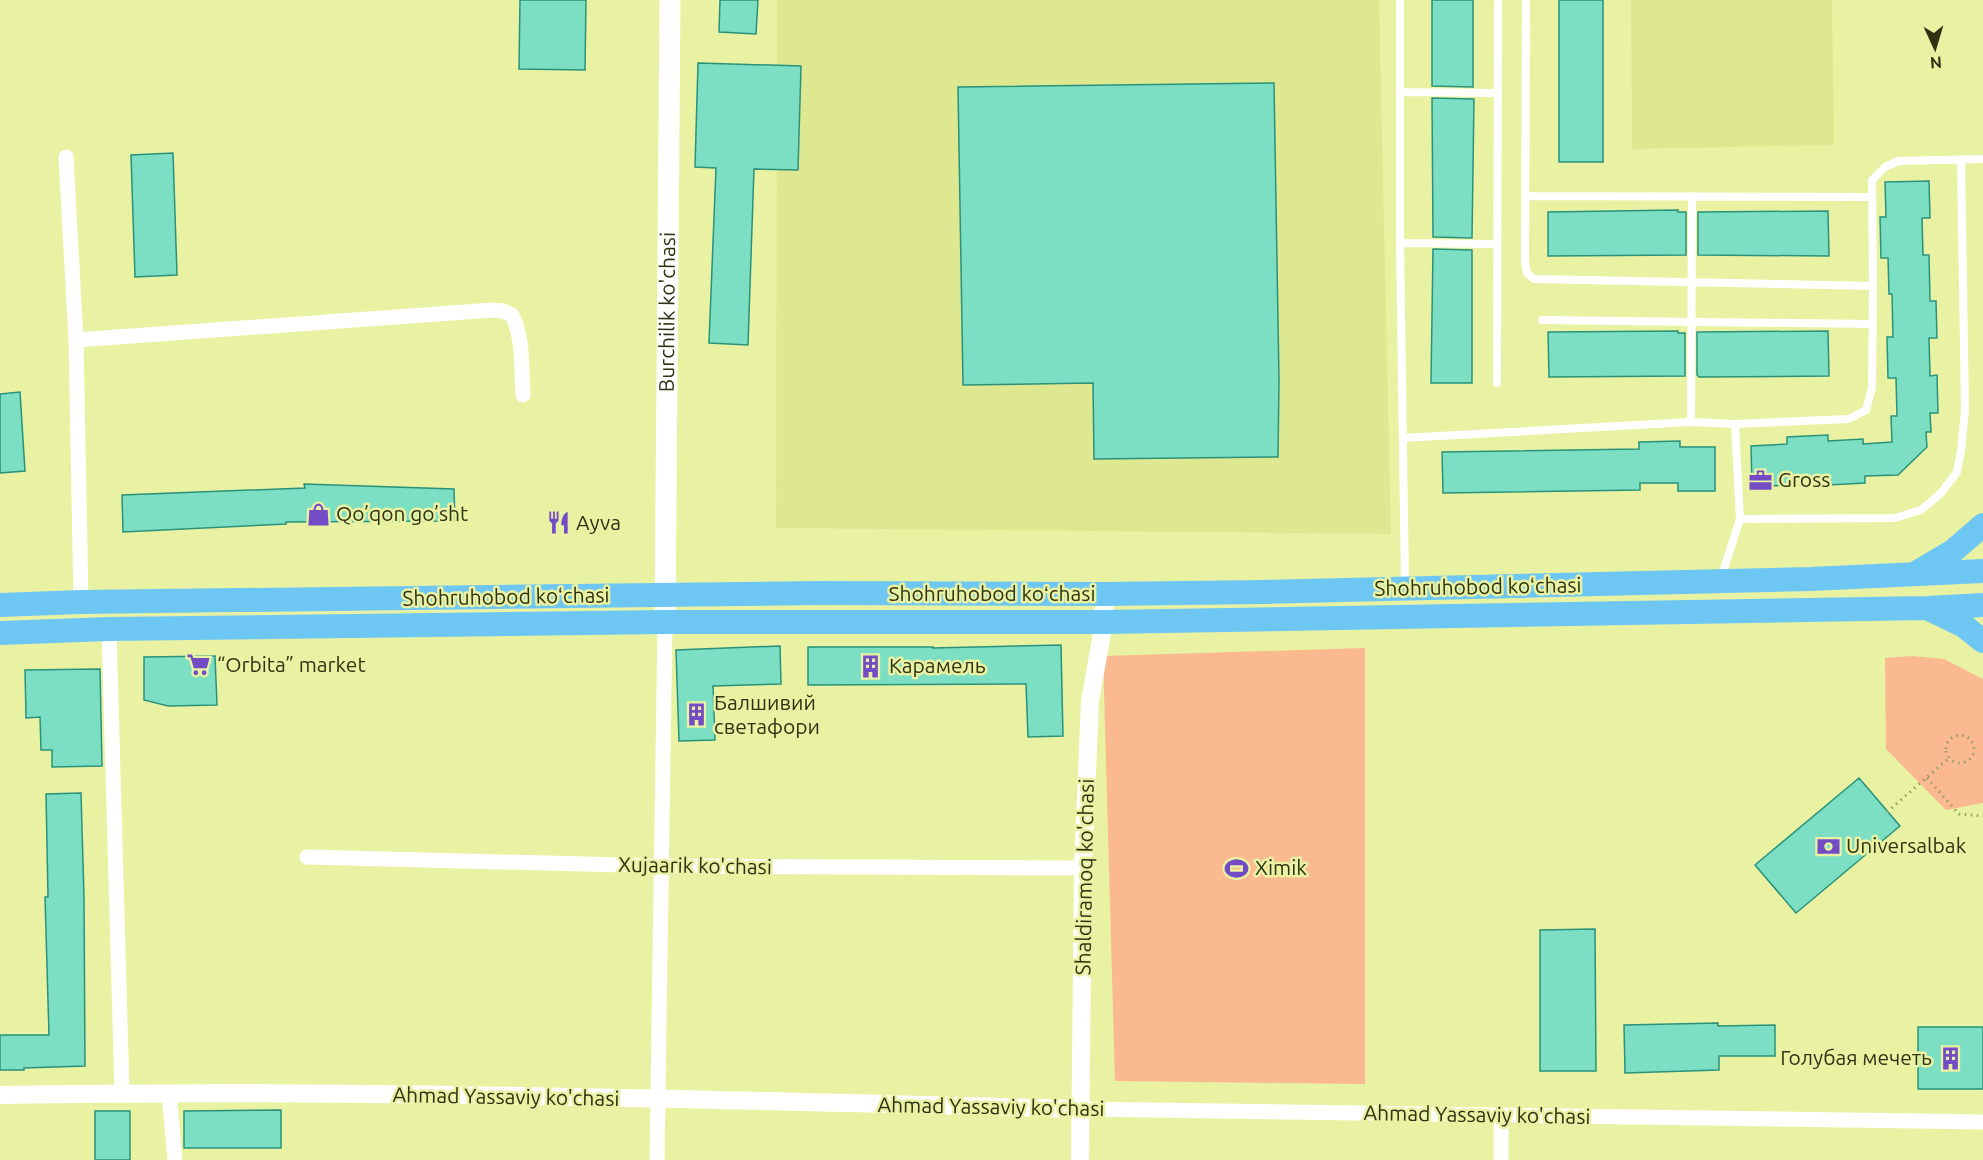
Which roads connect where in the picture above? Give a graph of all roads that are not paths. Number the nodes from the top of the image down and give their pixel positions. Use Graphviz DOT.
graph roads {
  1 [pos="670,0"];
  2 [pos="1400,0"];
  3 [pos="1498,0"];
  4 [pos="1526,0"];
  5 [pos="1400,92"];
  6 [pos="1498,93"];
  7 [pos="66,157"];
  8 [pos="1961,159"];
  9 [pos="1983,159"];
  10 [pos="1525,196"];
  11 [pos="1692,196"];
  12 [pos="1872,196"];
  13 [pos="1400,243"];
  14 [pos="1497,244"];
  15 [pos="1691,281"];
  16 [pos="1873,286"];
  17 [pos="1542,320"];
  18 [pos="1692,322"];
  19 [pos="1872,324"];
  20 [pos="76,340"];
  21 [pos="1497,383"];
  22 [pos="523,395"];
  23 [pos="1691,422"];
  24 [pos="1735,424"];
  25 [pos="1403,438"];
  26 [pos="1740,519"];
  27 [pos="1983,525"];
  28 [pos="1983,572"];
  29 [pos="1912,575"];
  30 [pos="1720,581"];
  31 [pos="1405,589"];
  32 [pos="1104,594"];
  33 [pos="665,595"];
  34 [pos="81,602"];
  35 [pos="0,605"];
  36 [pos="1983,605"];
  37 [pos="1927,608"];
  38 [pos="665,622"];
  39 [pos="1104,622"];
  40 [pos="109,629"];
  41 [pos="0,633"];
  42 [pos="1983,641"];
  43 [pos="307,857"];
  44 [pos="661,866"];
  45 [pos="1083,868"];
  46 [pos="122,1093"];
  47 [pos="169,1093"];
  48 [pos="0,1095"];
  49 [pos="658,1099"];
  50 [pos="1081,1109"];
  51 [pos="1502,1115"];
  52 [pos="1983,1122"];
  53 [pos="175,1160"];
  54 [pos="657,1160"];
  55 [pos="1080,1160"];
  56 [pos="1501,1160"];
  1 -- 33 [label="main road, Burchilik ko'chasi"];
  2 -- 5 [label="lane"];
  3 -- 6 [label="lane"];
  4 -- 10 [label="lane"];
  5 -- 6 [label="lane"];
  5 -- 13 [label="lane"];
  6 -- 14 [label="lane"];
  7 -- 20 [label="street"];
  8 -- 9 [label="lane"];
  8 -- 12 [label="lane"];
  8 -- 26 [label="lane"];
  10 -- 11 [label="lane"];
  10 -- 15 [label="lane"];
  11 -- 12 [label="lane"];
  11 -- 15 [label="lane"];
  12 -- 16 [label="lane"];
  13 -- 14 [label="lane"];
  13 -- 25 [label="lane"];
  14 -- 21 [label="lane"];
  15 -- 16 [label="lane"];
  15 -- 18 [label="lane"];
  16 -- 19 [label="lane"];
  17 -- 18 [label="lane"];
  18 -- 19 [label="lane"];
  18 -- 23 [label="lane"];
  19 -- 24 [label="lane"];
  20 -- 22 [label="street"];
  20 -- 34 [label="street"];
  23 -- 24 [label="lane"];
  23 -- 25 [label="lane"];
  24 -- 26 [label="lane"];
  25 -- 31 [label="lane"];
  26 -- 30 [label="lane"];
  27 -- 29 [label="highway"];
  28 -- 29 [label="highway, Shohruhobod koʻchasi"];
  29 -- 30 [label="highway, Shohruhobod koʻchasi"];
  30 -- 31 [label="highway, Shohruhobod koʻchasi"];
  31 -- 32 [label="highway, Shohruhobod koʻchasi"];
  32 -- 33 [label="highway, Shohruhobod koʻchasi"];
  32 -- 39 [label="street, Shaldiramoq ko'chasi"];
  33 -- 34 [label="highway, Shohruhobod koʻchasi"];
  33 -- 38 [label="main road, Burchilik ko'chasi"];
  34 -- 35 [label="highway, Shohruhobod koʻchasi"];
  36 -- 37 [label="highway, Shohruhobod koʻchasi"];
  37 -- 39 [label="highway, Shohruhobod koʻchasi"];
  37 -- 42 [label="highway"];
  38 -- 39 [label="highway, Shohruhobod koʻchasi"];
  38 -- 40 [label="highway, Shohruhobod koʻchasi"];
  38 -- 44 [label="street"];
  39 -- 45 [label="street, Shaldiramoq ko'chasi"];
  40 -- 41 [label="highway, Shohruhobod koʻchasi"];
  40 -- 46 [label="street"];
  43 -- 44 [label="street, Xujaarik ko'chasi"];
  44 -- 45 [label="street, Xujaarik ko'chasi"];
  44 -- 49 [label="street"];
  45 -- 50 [label="street, Shaldiramoq ko'chasi"];
  46 -- 47 [label="street, Ahmad Yassaviy ko'chasi"];
  46 -- 48 [label="street, Ahmad Yassaviy ko'chasi"];
  47 -- 49 [label="street, Ahmad Yassaviy ko'chasi"];
  47 -- 53 [label="street"];
  49 -- 50 [label="street, Ahmad Yassaviy ko'chasi"];
  49 -- 54 [label="street"];
  50 -- 51 [label="street, Ahmad Yassaviy ko'chasi"];
  50 -- 55 [label="street, Shaldiramoq ko'chasi"];
  51 -- 52 [label="street, Ahmad Yassaviy ko'chasi"];
  51 -- 56 [label="street"];
}
